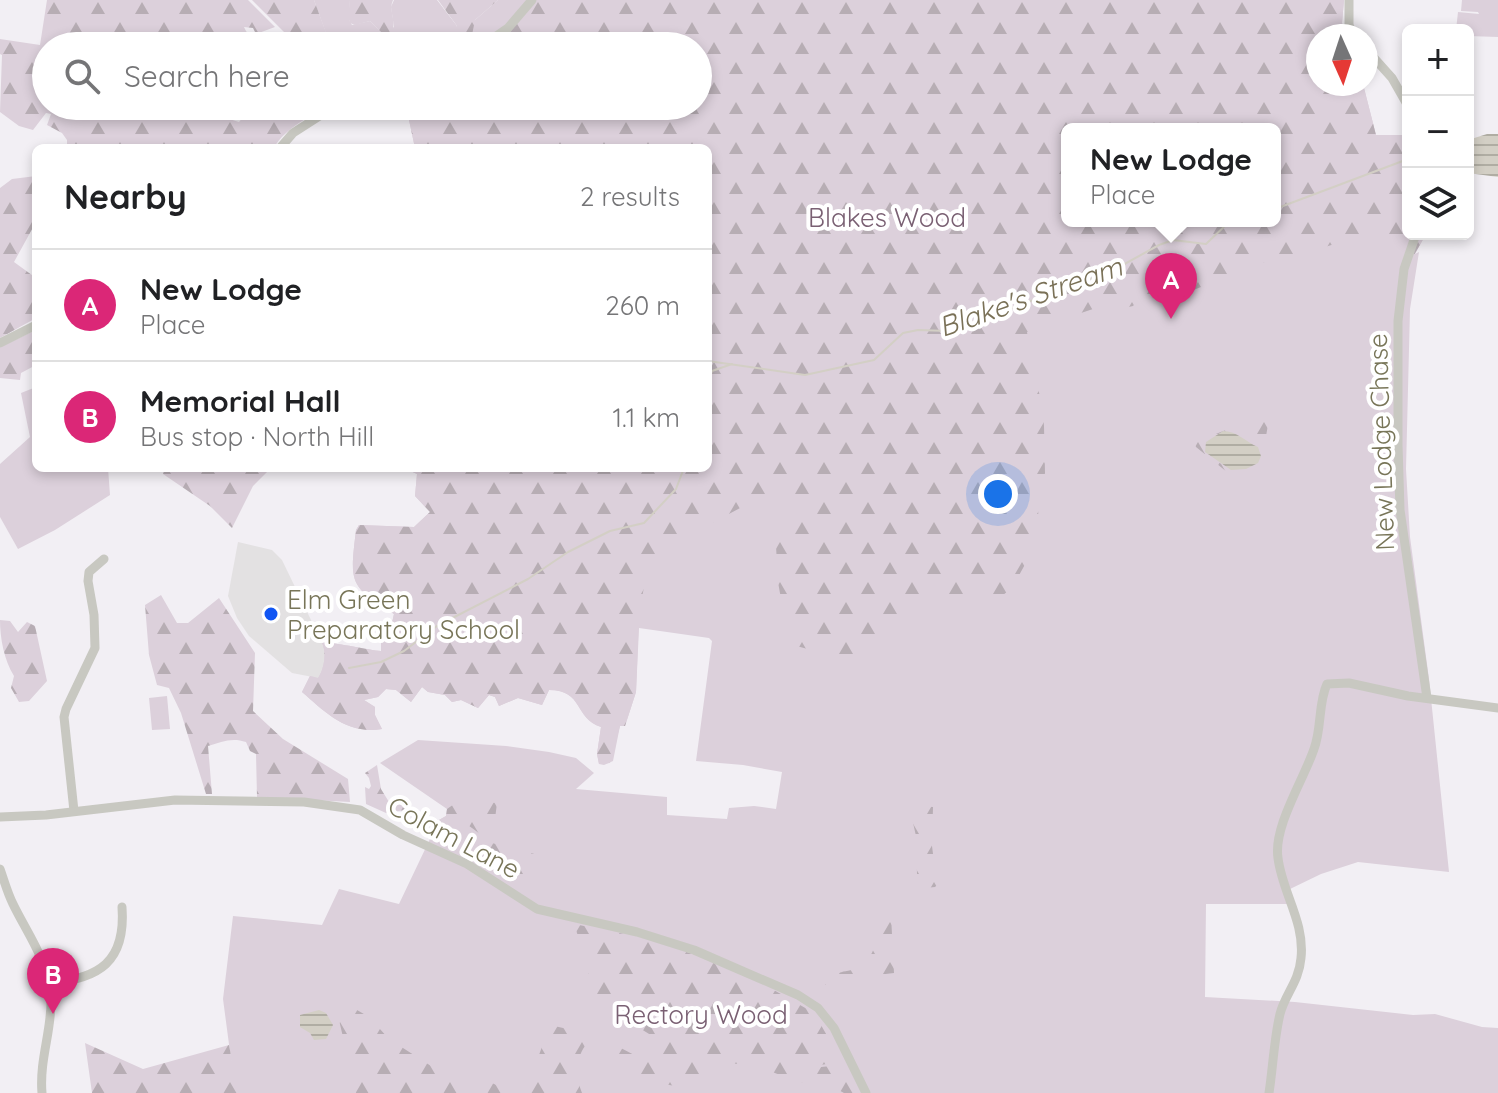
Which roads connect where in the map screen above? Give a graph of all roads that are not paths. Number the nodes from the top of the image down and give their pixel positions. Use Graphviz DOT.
graph roads {
  1 [pos="532,0"];
  2 [pos="1349,0"];
  3 [pos="1349,24"];
  4 [pos="502,32"];
  5 [pos="1378,62"];
  6 [pos="1402,96"];
  7 [pos="313,120"];
  8 [pos="283,144"];
  9 [pos="1414,240"];
  10 [pos="32,327"];
  11 [pos="0,343"];
  12 [pos="104,559"];
  13 [pos="1427,698"];
  14 [pos="1498,708"];
  15 [pos="74,811"];
  16 [pos="0,817"];
  17 [pos="0,869"];
  18 [pos="122,907"];
  19 [pos="49,983"];
  20 [pos="42,1093"];
  21 [pos="866,1093"];
  22 [pos="1269,1093"];
  1 -- 4 [label="street"];
  2 -- 3 [label="street"];
  5 -- 6 [label="street"];
  7 -- 8 [label="street"];
  9 -- 13 [label="street, New Lodge Chase"];
  10 -- 11 [label="street"];
  12 -- 15 [label="street"];
  13 -- 14 [label="street"];
  13 -- 22 [label="street"];
  15 -- 16 [label="street, Colam Lane"];
  15 -- 21 [label="street, Colam Lane"];
  17 -- 19 [label="street"];
  18 -- 19 [label="street"];
  19 -- 20 [label="street"];
}
